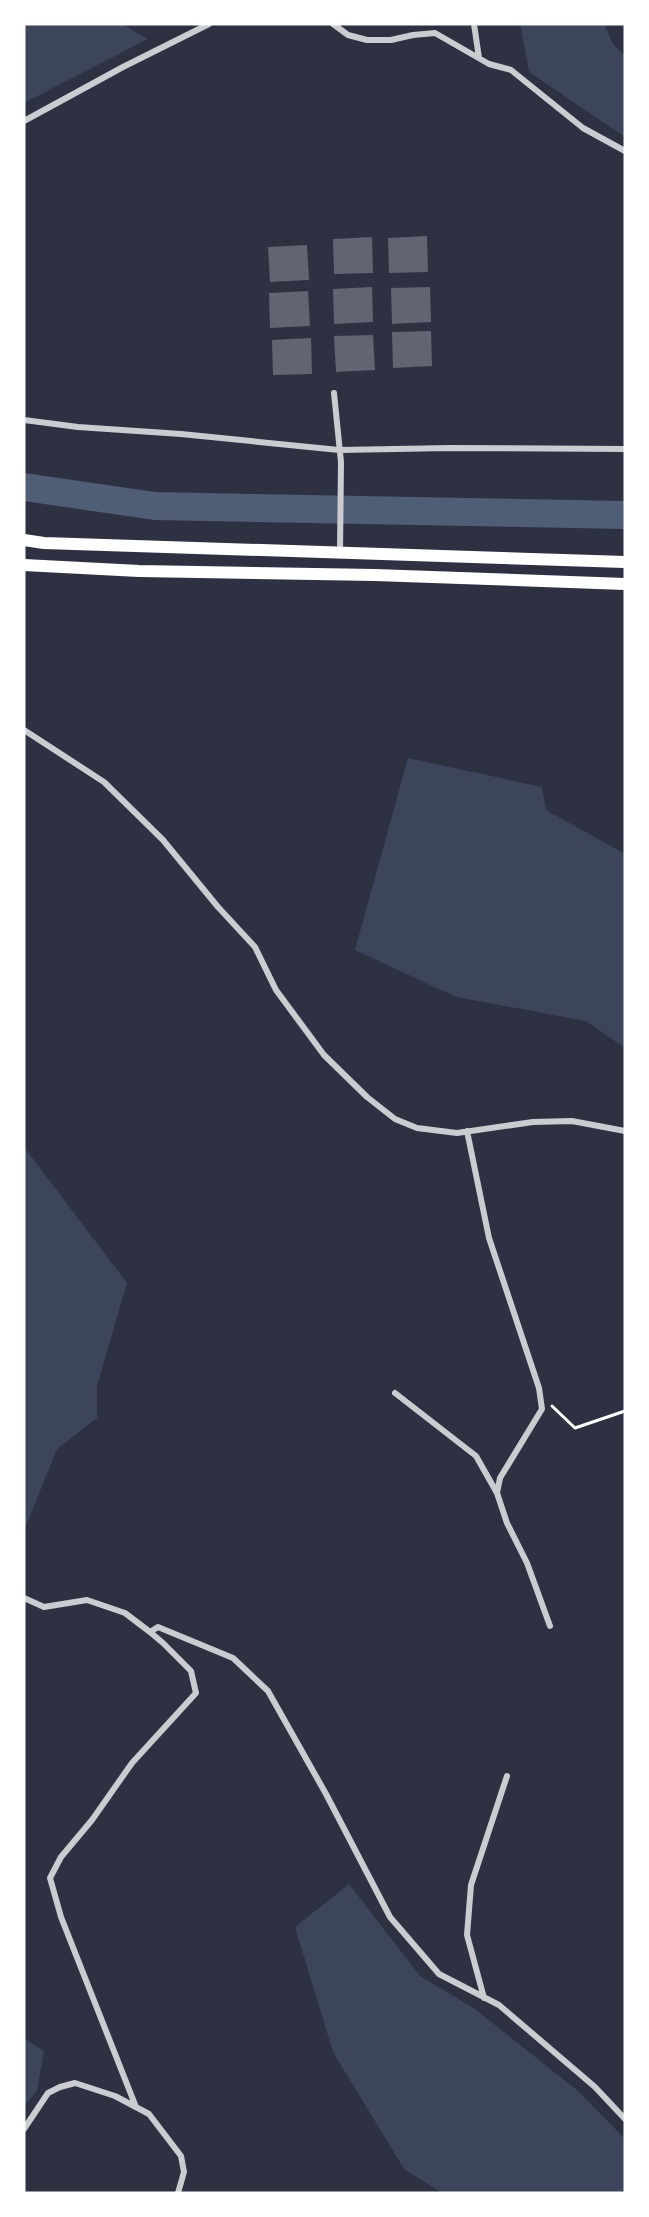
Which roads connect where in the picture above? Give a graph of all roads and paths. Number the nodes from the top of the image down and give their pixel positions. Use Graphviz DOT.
graph roads {
  1 [pos="208,24"];
  2 [pos="333,24"];
  3 [pos="474,24"];
  4 [pos="478,58"];
  5 [pos="24,121"];
  6 [pos="625,151"];
  7 [pos="334,393"];
  8 [pos="24,420"];
  9 [pos="625,449"];
  10 [pos="339,450"];
  11 [pos="24,540"];
  12 [pos="341,548"];
  13 [pos="625,562"];
  14 [pos="24,565"];
  15 [pos="625,584"];
  16 [pos="24,730"];
  17 [pos="467,1131"];
  18 [pos="625,1131"];
  19 [pos="395,1393"];
  20 [pos="540,1400"];
  21 [pos="625,1411"];
  22 [pos="497,1493"];
  23 [pos="24,1598"];
  24 [pos="550,1626"];
  25 [pos="150,1632"];
  26 [pos="507,1776"];
  27 [pos="484,1998"];
  28 [pos="136,2107"];
  29 [pos="625,2120"];
  30 [pos="24,2129"];
  31 [pos="178,2193"];
  1 -- 5 [label="street"];
  2 -- 4 [label="street"];
  3 -- 4 [label="street"];
  4 -- 6 [label="street"];
  7 -- 10 [label="street"];
  8 -- 10 [label="street"];
  9 -- 10 [label="street"];
  10 -- 12 [label="street"];
  11 -- 12 [label="main road"];
  12 -- 13 [label="main road"];
  14 -- 15 [label="main road"];
  16 -- 17 [label="street"];
  17 -- 18 [label="street"];
  17 -- 20 [label="street"];
  19 -- 22 [label="street"];
  20 -- 21 [label="path"];
  20 -- 22 [label="street"];
  22 -- 24 [label="street"];
  23 -- 25 [label="street"];
  25 -- 27 [label="street"];
  25 -- 28 [label="street"];
  26 -- 27 [label="street"];
  27 -- 29 [label="street"];
  28 -- 30 [label="street"];
  28 -- 31 [label="street"];
}
